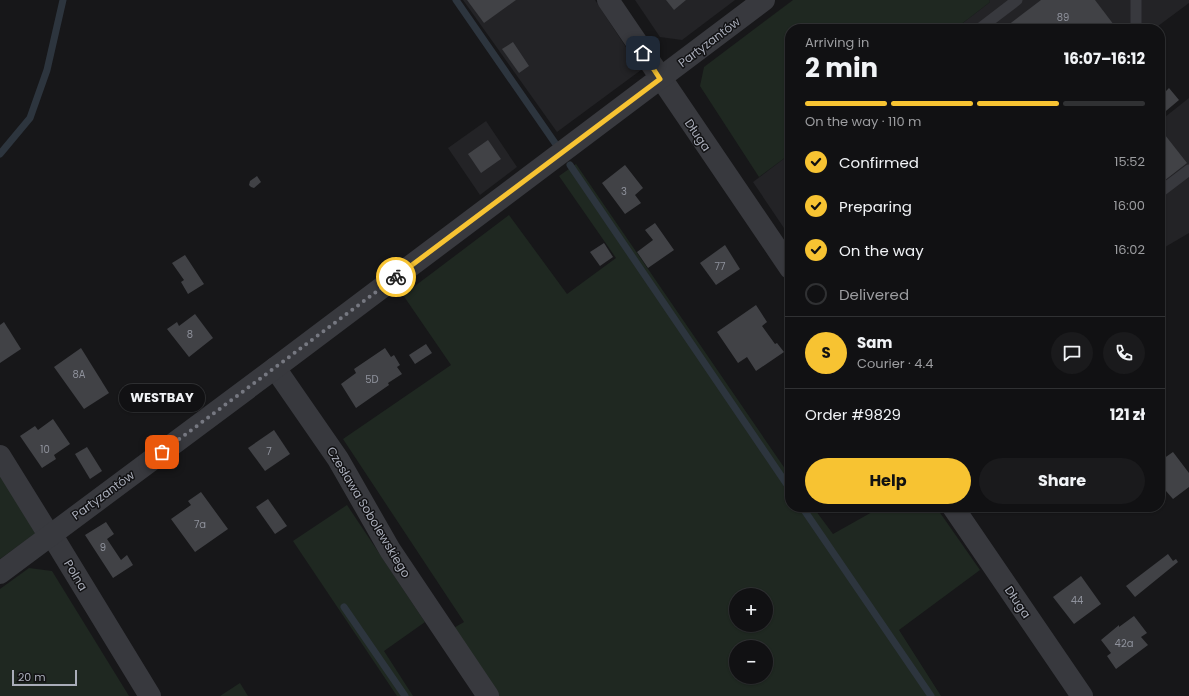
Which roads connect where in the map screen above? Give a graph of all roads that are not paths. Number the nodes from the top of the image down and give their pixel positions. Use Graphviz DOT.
graph roads {
  1 [pos="608,0"];
  2 [pos="764,0"];
  3 [pos="1017,0"];
  4 [pos="1136,0"];
  5 [pos="986,24"];
  6 [pos="1136,24"];
  7 [pos="660,79"];
  8 [pos="1189,170"];
  9 [pos="1165,188"];
  10 [pos="785,261"];
  11 [pos="275,368"];
  12 [pos="0,456"];
  13 [pos="956,512"];
  14 [pos="49,535"];
  15 [pos="0,573"];
  16 [pos="150,696"];
  17 [pos="488,696"];
  18 [pos="1082,696"];
  1 -- 7 [label="street, Długa"];
  2 -- 7 [label="street, Partyzantów"];
  3 -- 5 [label="lane"];
  4 -- 6 [label="lane"];
  7 -- 10 [label="street, Długa"];
  7 -- 11 [label="street, Partyzantów"];
  8 -- 9 [label="lane"];
  11 -- 14 [label="street, Partyzantów"];
  11 -- 17 [label="street, Czesława Sobolewskiego"];
  12 -- 14 [label="street, Polna"];
  13 -- 18 [label="street, Długa"];
  14 -- 15 [label="street, Partyzantów"];
  14 -- 16 [label="street, Polna"];
}
